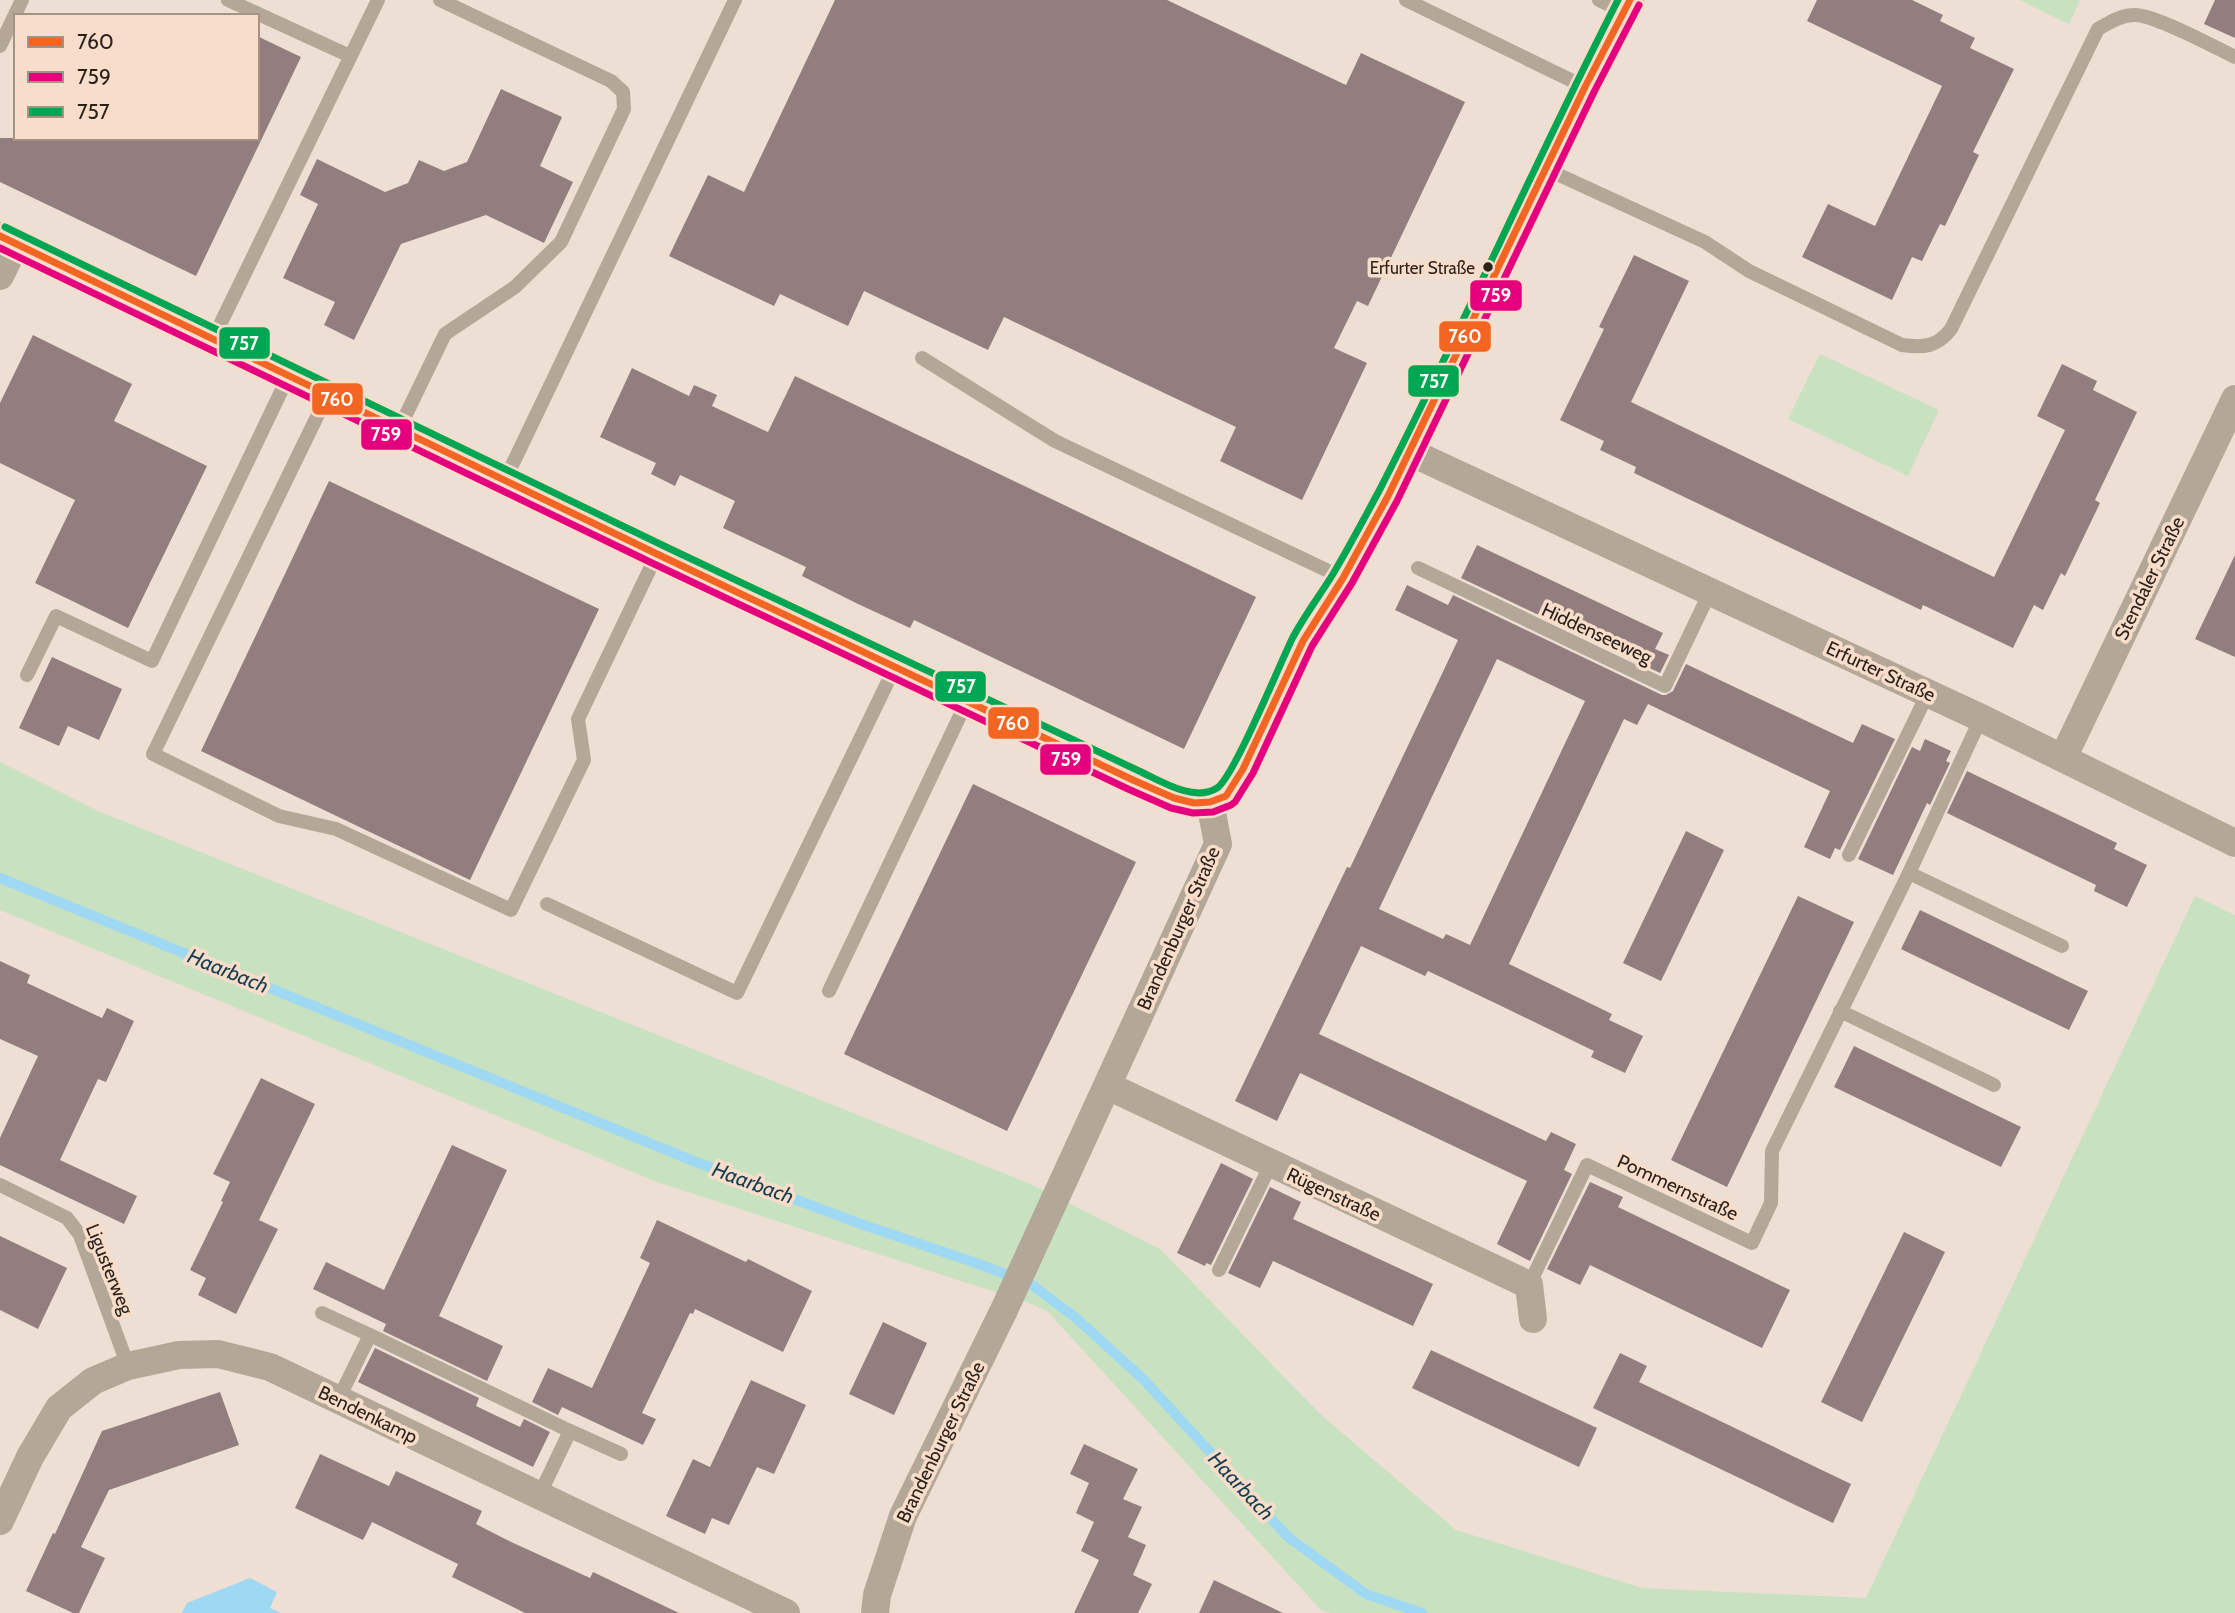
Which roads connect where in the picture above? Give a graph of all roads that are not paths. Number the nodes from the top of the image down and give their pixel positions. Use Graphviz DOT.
graph roads {
  1 [pos="229,0"];
  2 [pos="378,0"];
  3 [pos="440,0"];
  4 [pos="735,0"];
  5 [pos="1406,0"];
  6 [pos="1599,0"];
  7 [pos="1627,6"];
  8 [pos="14,17"];
  9 [pos="0,46"];
  10 [pos="350,56"];
  11 [pos="2235,57"];
  12 [pos="1585,87"];
  13 [pos="1546,169"];
  14 [pos="8,239"];
  15 [pos="0,276"];
  16 [pos="213,339"];
  17 [pos="922,358"];
  18 [pos="289,375"];
  19 [pos="328,394"];
  20 [pos="2235,398"];
  21 [pos="399,429"];
  22 [pos="1410,452"];
  23 [pos="505,481"];
  24 [pos="657,554"];
  25 [pos="1418,568"];
  26 [pos="1343,578"];
  27 [pos="1710,592"];
  28 [pos="895,667"];
  29 [pos="27,675"];
  30 [pos="1928,693"];
  31 [pos="967,701"];
  32 [pos="1981,718"];
  33 [pos="2063,758"];
  34 [pos="1210,802"];
  35 [pos="2235,843"];
  36 [pos="1849,855"];
  37 [pos="1909,873"];
  38 [pos="547,904"];
  39 [pos="2062,946"];
  40 [pos="829,991"];
  41 [pos="1840,1011"];
  42 [pos="1994,1085"];
  43 [pos="1108,1086"];
  44 [pos="1271,1164"];
  45 [pos="0,1185"];
  46 [pos="1219,1270"];
  47 [pos="1530,1285"];
  48 [pos="322,1313"];
  49 [pos="1533,1319"];
  50 [pos="370,1335"];
  51 [pos="128,1366"];
  52 [pos="338,1400"];
  53 [pos="570,1431"];
  54 [pos="621,1454"];
  55 [pos="539,1496"];
  56 [pos="0,1521"];
  57 [pos="786,1613"];
  58 [pos="875,1613"];
  1 -- 10 [label="lane"];
  2 -- 10 [label="lane"];
  3 -- 21 [label="lane"];
  4 -- 23 [label="lane"];
  5 -- 12 [label="lane"];
  6 -- 7 [label="lane"];
  7 -- 12 [label="street"];
  8 -- 9 [label="lane"];
  10 -- 16 [label="lane"];
  11 -- 13 [label="lane"];
  12 -- 13 [label="street"];
  13 -- 22 [label="street"];
  14 -- 15 [label="street"];
  14 -- 16 [label="street"];
  16 -- 18 [label="street"];
  17 -- 26 [label="lane"];
  18 -- 19 [label="street"];
  18 -- 29 [label="lane"];
  19 -- 21 [label="street"];
  19 -- 24 [label="lane"];
  20 -- 33 [label="street, Stendaler Straße"];
  21 -- 23 [label="street"];
  22 -- 26 [label="street"];
  22 -- 27 [label="street, Erfurter Straße"];
  23 -- 24 [label="street"];
  24 -- 28 [label="street"];
  25 -- 27 [label="lane, Hiddenseeweg"];
  26 -- 34 [label="street"];
  27 -- 30 [label="street, Erfurter Straße"];
  28 -- 31 [label="street"];
  28 -- 38 [label="lane"];
  30 -- 32 [label="street, Erfurter Straße"];
  30 -- 36 [label="lane"];
  31 -- 34 [label="street"];
  31 -- 40 [label="lane"];
  32 -- 33 [label="street, Erfurter Straße"];
  32 -- 37 [label="lane, Pommernstraße"];
  33 -- 35 [label="street, Erfurter Straße"];
  34 -- 43 [label="street, Brandenburger Straße"];
  37 -- 39 [label="lane"];
  37 -- 41 [label="lane, Pommernstraße"];
  41 -- 42 [label="lane"];
  41 -- 47 [label="lane, Pommernstraße"];
  43 -- 44 [label="street, Rügenstraße"];
  43 -- 58 [label="street, Brandenburger Straße"];
  44 -- 46 [label="lane"];
  44 -- 47 [label="street, Rügenstraße"];
  45 -- 51 [label="lane, Ligusterweg"];
  47 -- 49 [label="street"];
  48 -- 50 [label="lane"];
  50 -- 52 [label="lane"];
  50 -- 53 [label="lane"];
  51 -- 52 [label="street, Bendenkamp"];
  51 -- 56 [label="street, Bendenkamp"];
  52 -- 55 [label="street, Bendenkamp"];
  53 -- 54 [label="lane"];
  53 -- 55 [label="lane"];
  55 -- 57 [label="street, Bendenkamp"];
}
